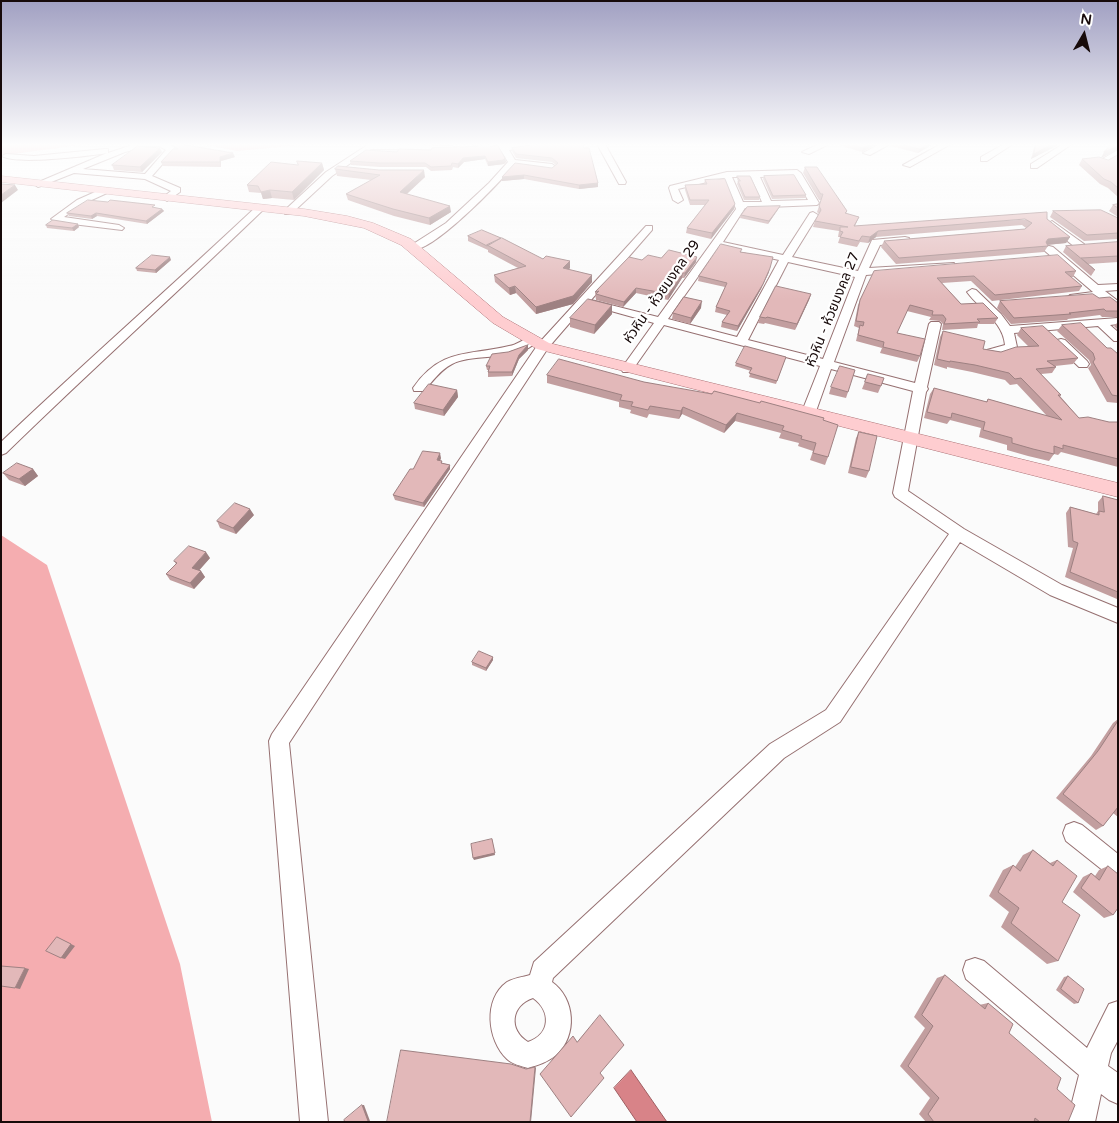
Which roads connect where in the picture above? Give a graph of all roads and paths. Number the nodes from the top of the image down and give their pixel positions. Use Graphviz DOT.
graph roads {
  1 [pos="92,196"];
  2 [pos="153,196"];
  3 [pos="305,196"];
  4 [pos="480,196"];
  5 [pos="677,196"];
  6 [pos="736,196"];
  7 [pos="764,196"];
  8 [pos="810,196"];
  9 [pos="167,198"];
  10 [pos="678,200"];
  11 [pos="768,204"];
  12 [pos="741,207"];
  13 [pos="260,208"];
  14 [pos="288,212"];
  15 [pos="813,215"];
  16 [pos="1048,221"];
  17 [pos="119,228"];
  18 [pos="649,228"];
  19 [pos="915,239"];
  20 [pos="715,243"];
  21 [pos="414,248"];
  22 [pos="1056,256"];
  23 [pos="1037,258"];
  24 [pos="785,259"];
  25 [pos="960,264"];
  26 [pos="862,273"];
  27 [pos="1118,287"];
  28 [pos="1098,291"];
  29 [pos="972,292"];
  30 [pos="1064,298"];
  31 [pos="584,302"];
  32 [pos="1118,307"];
  33 [pos="1118,321"];
  34 [pos="658,322"];
  35 [pos="1100,322"];
  36 [pos="935,324"];
  37 [pos="1043,327"];
  38 [pos="1008,330"];
  39 [pos="1118,338"];
  40 [pos="740,343"];
  41 [pos="537,344"];
  42 [pos="990,353"];
  43 [pos="826,364"];
  44 [pos="1083,364"];
  45 [pos="627,369"];
  46 [pos="419,388"];
  47 [pos="922,389"];
  48 [pos="808,414"];
  49 [pos="909,439"];
  50 [pos="1,450"];
  51 [pos="1118,490"];
  52 [pos="958,533"];
  53 [pos="1118,616"];
  54 [pos="1074,833"];
  55 [pos="1118,868"];
  56 [pos="975,970"];
  57 [pos="538,987"];
  58 [pos="1118,1013"];
  59 [pos="1094,1070"];
  60 [pos="1118,1091"];
  61 [pos="314,1122"];
  62 [pos="1081,1122"];
  1 -- 17 [label="street"];
  2 -- 9 [label="main road"];
  3 -- 14 [label="street"];
  4 -- 21 [label="street"];
  5 -- 10 [label="street"];
  6 -- 12 [label="street"];
  7 -- 11 [label="street"];
  8 -- 11 [label="street"];
  9 -- 13 [label="main road"];
  11 -- 12 [label="street"];
  12 -- 20 [label="street, หัวหิน - ห้วยมงคล 29"];
  13 -- 14 [label="main road"];
  13 -- 50 [label="street"];
  14 -- 21 [label="main road"];
  15 -- 24 [label="street"];
  16 -- 22 [label="street"];
  18 -- 31 [label="street"];
  19 -- 26 [label="street, หัวหิน - ห้วยมงคล 27"];
  20 -- 24 [label="street"];
  20 -- 34 [label="street, หัวหิน - ห้วยมงคล 29"];
  21 -- 41 [label="main road"];
  22 -- 23 [label="street"];
  22 -- 28 [label="street"];
  24 -- 26 [label="street"];
  24 -- 40 [label="street"];
  25 -- 26 [label="street"];
  26 -- 43 [label="street, หัวหิน - ห้วยมงคล 27"];
  27 -- 28 [label="street"];
  28 -- 30 [label="street"];
  28 -- 32 [label="street"];
  29 -- 38 [label="street"];
  31 -- 34 [label="street"];
  31 -- 41 [label="street"];
  33 -- 35 [label="street"];
  34 -- 40 [label="street"];
  34 -- 45 [label="street, หัวหิน - ห้วยมงคล 29"];
  35 -- 37 [label="street"];
  35 -- 39 [label="street"];
  36 -- 47 [label="street"];
  37 -- 38 [label="street"];
  37 -- 44 [label="street"];
  38 -- 42 [label="street"];
  40 -- 43 [label="street"];
  41 -- 45 [label="main road"];
  41 -- 46 [label="street"];
  41 -- 61 [label="street"];
  43 -- 47 [label="street"];
  43 -- 48 [label="street, หัวหิน - ห้วยมงคล 27"];
  45 -- 48 [label="main road"];
  47 -- 49 [label="street"];
  48 -- 49 [label="main road"];
  49 -- 51 [label="main road"];
  49 -- 52 [label="street"];
  52 -- 53 [label="street"];
  52 -- 57 [label="street"];
  54 -- 55 [label="street"];
  56 -- 59 [label="street"];
  58 -- 59 [label="street"];
  59 -- 60 [label="street"];
  59 -- 62 [label="street"];
}
